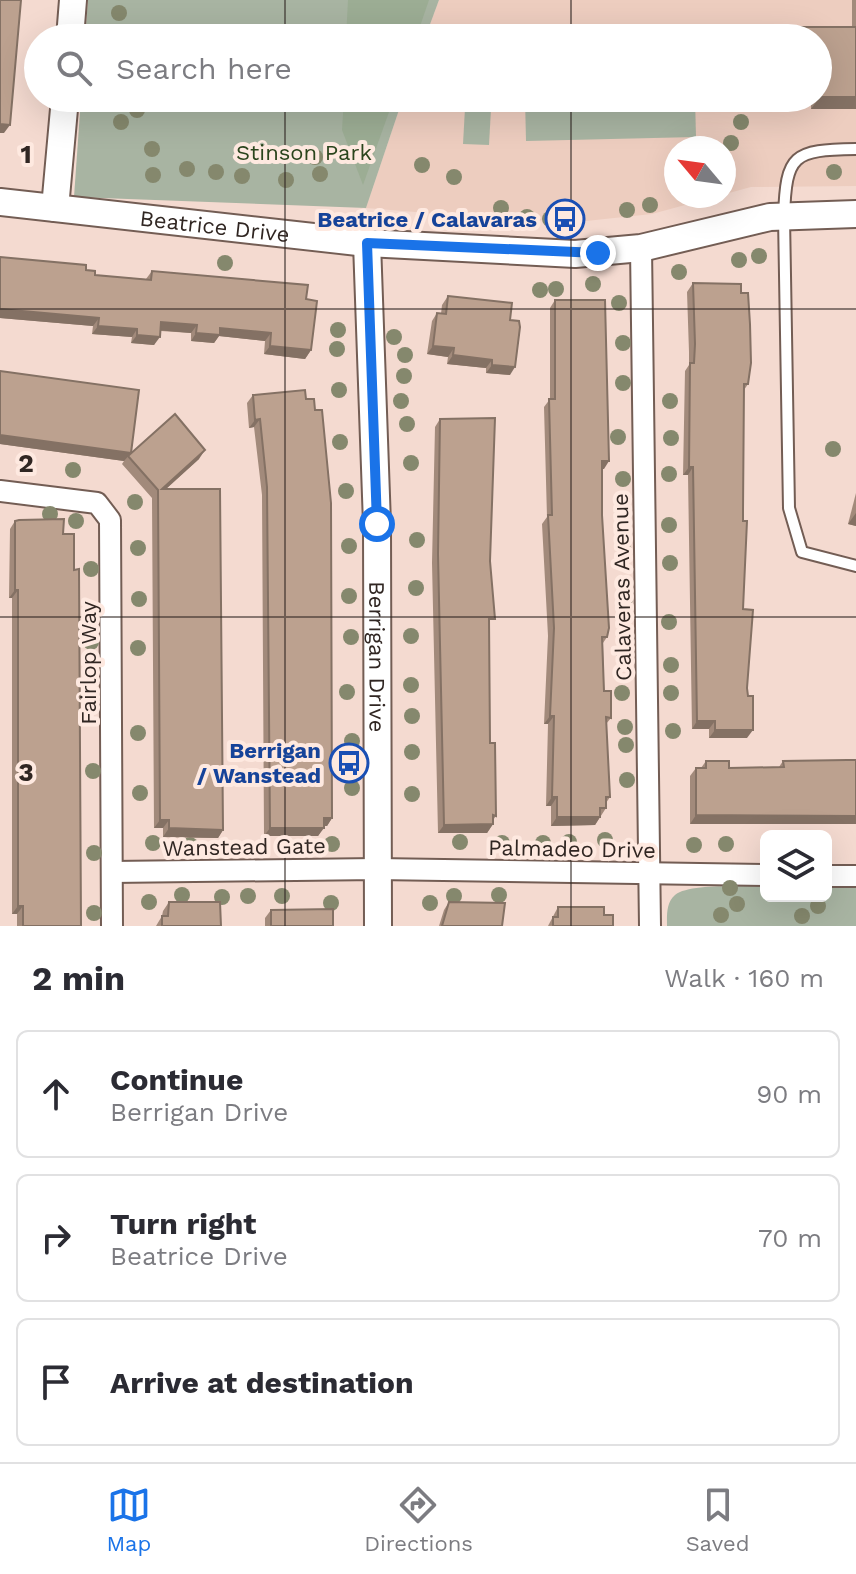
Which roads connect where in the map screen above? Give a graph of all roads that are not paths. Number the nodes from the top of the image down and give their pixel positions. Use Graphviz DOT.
graph roads {
  1 [pos="73,0"];
  2 [pos="71,24"];
  3 [pos="64,112"];
  4 [pos="856,149"];
  5 [pos="0,202"];
  6 [pos="55,208"];
  7 [pos="856,214"];
  8 [pos="784,217"];
  9 [pos="367,243"];
  10 [pos="641,248"];
  11 [pos="0,491"];
  12 [pos="856,566"];
  13 [pos="377,869"];
  14 [pos="112,872"];
  15 [pos="650,874"];
  16 [pos="760,875"];
  17 [pos="832,876"];
  18 [pos="856,876"];
  19 [pos="112,926"];
  20 [pos="378,926"];
  21 [pos="650,926"];
  1 -- 2 [label="street"];
  3 -- 6 [label="street"];
  4 -- 8 [label="lane"];
  5 -- 6 [label="street, Beatrice Drive"];
  6 -- 9 [label="street, Beatrice Drive"];
  7 -- 8 [label="street, Beatrice Drive"];
  8 -- 10 [label="street, Beatrice Drive"];
  8 -- 12 [label="lane"];
  9 -- 10 [label="street, Beatrice Drive"];
  9 -- 13 [label="street, Berrigan Drive"];
  10 -- 15 [label="street, Calaveras Avenue"];
  11 -- 14 [label="street, Fairlop Way"];
  13 -- 14 [label="street, Wanstead Gate"];
  13 -- 15 [label="street, Palmadeo Drive"];
  13 -- 20 [label="street, Berrigan Drive"];
  14 -- 19 [label="street, Fairlop Way"];
  15 -- 16 [label="street, Palmadeo Drive"];
  15 -- 21 [label="street, Calaveras Avenue"];
  17 -- 18 [label="street"];
}
